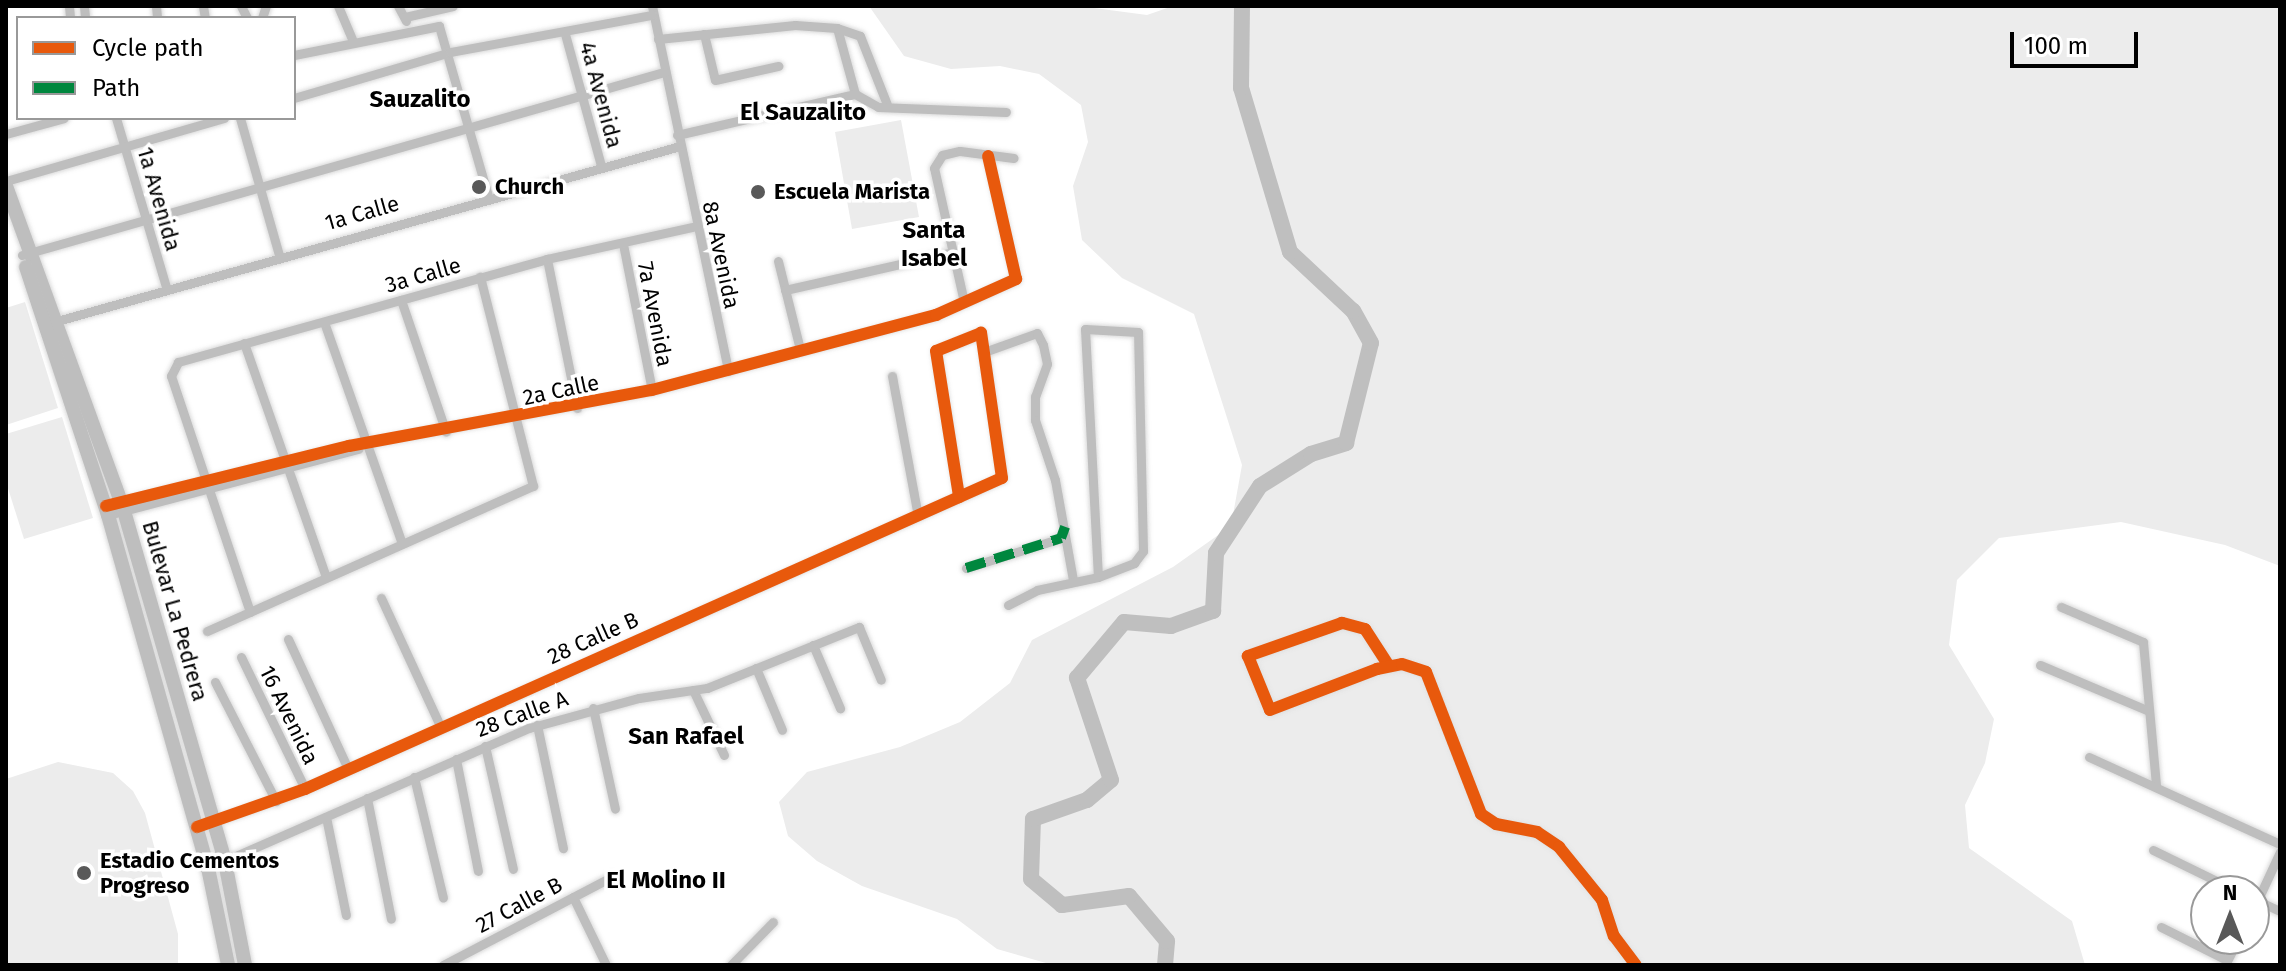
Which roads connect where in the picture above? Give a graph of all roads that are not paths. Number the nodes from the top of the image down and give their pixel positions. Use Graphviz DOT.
graph roads {
  1 [pos="338,6"];
  2 [pos="398,6"];
  3 [pos="453,6"];
  4 [pos="652,11"];
  5 [pos="405,17"];
  6 [pos="837,28"];
  7 [pos="408,29"];
  8 [pos="565,34"];
  9 [pos="704,34"];
  10 [pos="658,39"];
  11 [pos="353,41"];
  12 [pos="450,52"];
  13 [pos="296,55"];
  14 [pos="778,66"];
  15 [pos="664,72"];
  16 [pos="583,93"];
  17 [pos="855,94"];
  18 [pos="296,97"];
  19 [pos="888,107"];
  20 [pos="1006,112"];
  21 [pos="57,120"];
  22 [pos="117,120"];
  23 [pos="217,120"];
  24 [pos="241,120"];
  25 [pos="470,123"];
  26 [pos="6,134"];
  27 [pos="677,135"];
  28 [pos="125,146"];
  29 [pos="680,146"];
  30 [pos="988,156"];
  31 [pos="1014,158"];
  32 [pos="601,166"];
  33 [pos="258,183"];
  34 [pos="6,184"];
  35 [pos="488,196"];
  36 [pos="6,212"];
  37 [pos="145,220"];
  38 [pos="697,226"];
  39 [pos="623,244"];
  40 [pos="953,252"];
  41 [pos="26,253"];
  42 [pos="279,255"];
  43 [pos="547,259"];
  44 [pos="778,261"];
  45 [pos="480,277"];
  46 [pos="167,290"];
  47 [pos="785,290"];
  48 [pos="401,300"];
  49 [pos="964,302"];
  50 [pos="57,321"];
  51 [pos="324,322"];
  52 [pos="244,343"];
  53 [pos="800,349"];
  54 [pos="984,352"];
  55 [pos="728,371"];
  56 [pos="892,376"];
  57 [pos="652,390"];
  58 [pos="577,408"];
  59 [pos="517,419"];
  60 [pos="446,432"];
  61 [pos="362,448"];
  62 [pos="286,465"];
  63 [pos="207,485"];
  64 [pos="959,497"];
  65 [pos="122,507"];
  66 [pos="107,510"];
  67 [pos="918,516"];
  68 [pos="1065,527"];
  69 [pos="402,544"];
  70 [pos="966,568"];
  71 [pos="326,577"];
  72 [pos="1098,577"];
  73 [pos="1073,580"];
  74 [pos="381,598"];
  75 [pos="1008,605"];
  76 [pos="2061,607"];
  77 [pos="250,612"];
  78 [pos="207,631"];
  79 [pos="288,639"];
  80 [pos="813,645"];
  81 [pos="241,657"];
  82 [pos="2040,665"];
  83 [pos="1389,666"];
  84 [pos="756,668"];
  85 [pos="881,680"];
  86 [pos="215,682"];
  87 [pos="693,690"];
  88 [pos="593,708"];
  89 [pos="840,708"];
  90 [pos="2149,711"];
  91 [pos="537,725"];
  92 [pos="441,728"];
  93 [pos="782,730"];
  94 [pos="485,746"];
  95 [pos="724,755"];
  96 [pos="2089,757"];
  97 [pos="456,759"];
  98 [pos="348,769"];
  99 [pos="414,777"];
  100 [pos="2156,785"];
  101 [pos="305,789"];
  102 [pos="367,798"];
  103 [pos="276,801"];
  104 [pos="615,809"];
  105 [pos="326,817"];
  106 [pos="213,823"];
  107 [pos="197,827"];
  108 [pos="2280,844"];
  109 [pos="563,848"];
  110 [pos="2153,850"];
  111 [pos="2280,852"];
  112 [pos="225,862"];
  113 [pos="208,868"];
  114 [pos="513,869"];
  115 [pos="478,871"];
  116 [pos="2204,875"];
  117 [pos="2269,875"];
  118 [pos="611,877"];
  119 [pos="573,897"];
  120 [pos="443,898"];
  121 [pos="346,915"];
  122 [pos="391,919"];
  123 [pos="773,922"];
  124 [pos="2161,927"];
  125 [pos="2226,962"];
  126 [pos="228,965"];
  127 [pos="245,965"];
  128 [pos="443,965"];
  129 [pos="606,965"];
  130 [pos="731,965"];
  131 [pos="1636,965"];
  1 -- 11 [label="street"];
  2 -- 5 [label="street"];
  3 -- 5 [label="street"];
  4 -- 8 [label="street"];
  4 -- 10 [label="street, 8a Avenida"];
  5 -- 7 [label="street"];
  6 -- 9 [label="street"];
  6 -- 17 [label="street"];
  6 -- 19 [label="street"];
  7 -- 11 [label="street"];
  7 -- 12 [label="street"];
  8 -- 12 [label="street"];
  8 -- 16 [label="street, 4a Avenida"];
  9 -- 10 [label="street"];
  9 -- 14 [label="street"];
  10 -- 15 [label="street, 8a Avenida"];
  11 -- 13 [label="street"];
  12 -- 18 [label="street"];
  12 -- 25 [label="street"];
  15 -- 16 [label="street"];
  15 -- 27 [label="street, 8a Avenida"];
  16 -- 25 [label="street"];
  16 -- 32 [label="street, 4a Avenida"];
  17 -- 19 [label="street"];
  17 -- 27 [label="street"];
  19 -- 20 [label="street"];
  21 -- 26 [label="street"];
  22 -- 28 [label="street, 1a Avenida"];
  23 -- 28 [label="street"];
  24 -- 33 [label="street"];
  25 -- 33 [label="street"];
  25 -- 35 [label="street"];
  27 -- 29 [label="street, 8a Avenida"];
  28 -- 34 [label="street"];
  28 -- 37 [label="street, 1a Avenida"];
  29 -- 32 [label="street, 1a Calle"];
  29 -- 38 [label="street, 8a Avenida"];
  30 -- 31 [label="street"];
  30 -- 40 [label="street"];
  30 -- 49 [label="street, 2a Calle"];
  32 -- 35 [label="street, 1a Calle"];
  33 -- 37 [label="street"];
  33 -- 42 [label="street"];
  34 -- 41 [label="main road, Bulevar La Pedrera"];
  35 -- 42 [label="street, 1a Calle"];
  36 -- 41 [label="main road, Bulevar La Pedrera"];
  37 -- 41 [label="street"];
  37 -- 46 [label="street, 1a Avenida"];
  38 -- 39 [label="street, 3a Calle"];
  38 -- 55 [label="street, 8a Avenida"];
  39 -- 43 [label="street, 3a Calle"];
  39 -- 57 [label="street, 7a Avenida"];
  40 -- 47 [label="street"];
  40 -- 49 [label="street"];
  41 -- 50 [label="main road, Bulevar La Pedrera"];
  41 -- 66 [label="main road, Bulevar La Pedrera"];
  42 -- 46 [label="street, 1a Calle"];
  43 -- 45 [label="street, 3a Calle"];
  43 -- 58 [label="street"];
  44 -- 47 [label="street"];
  45 -- 48 [label="street, 3a Calle"];
  45 -- 59 [label="street"];
  46 -- 50 [label="street, 1a Calle"];
  47 -- 53 [label="street"];
  48 -- 51 [label="street, 3a Calle"];
  48 -- 60 [label="street"];
  49 -- 53 [label="street, 2a Calle"];
  50 -- 65 [label="main road, Bulevar La Pedrera"];
  51 -- 52 [label="street, 3a Calle"];
  51 -- 61 [label="street"];
  52 -- 62 [label="street"];
  52 -- 63 [label="street, 3a Calle"];
  53 -- 55 [label="street, 2a Calle"];
  54 -- 64 [label="street, 28 Calle B"];
  54 -- 64 [label="street"];
  54 -- 68 [label="street"];
  55 -- 57 [label="street, 2a Calle"];
  56 -- 67 [label="street"];
  57 -- 58 [label="street, 2a Calle"];
  58 -- 59 [label="street, 2a Calle"];
  59 -- 60 [label="street, 2a Calle"];
  59 -- 69 [label="street"];
  60 -- 61 [label="street, 2a Calle"];
  61 -- 62 [label="street, 2a Calle"];
  61 -- 69 [label="street"];
  62 -- 63 [label="street, 2a Calle"];
  62 -- 71 [label="street"];
  63 -- 65 [label="street, 2a Calle"];
  63 -- 77 [label="street"];
  64 -- 67 [label="street, 28 Calle B"];
  65 -- 66 [label="street, 2a Calle"];
  65 -- 106 [label="main road, Bulevar La Pedrera"];
  66 -- 107 [label="main road, Bulevar La Pedrera"];
  67 -- 92 [label="street, 28 Calle B"];
  68 -- 70 [label="street"];
  68 -- 73 [label="street"];
  69 -- 71 [label="street"];
  71 -- 77 [label="street"];
  72 -- 72 [label="street"];
  72 -- 73 [label="street"];
  73 -- 75 [label="street"];
  74 -- 92 [label="street"];
  76 -- 90 [label="street"];
  77 -- 78 [label="street"];
  79 -- 98 [label="street"];
  80 -- 84 [label="street, 28 Calle A"];
  80 -- 85 [label="street, 28 Calle A"];
  80 -- 89 [label="street"];
  81 -- 101 [label="street, 16 Avenida"];
  82 -- 90 [label="street"];
  83 -- 83 [label="street"];
  83 -- 131 [label="street"];
  84 -- 87 [label="street, 28 Calle A"];
  84 -- 93 [label="street"];
  86 -- 103 [label="street"];
  87 -- 88 [label="street, 28 Calle A"];
  87 -- 95 [label="street"];
  88 -- 91 [label="street, 28 Calle A"];
  88 -- 104 [label="street"];
  90 -- 100 [label="street"];
  91 -- 94 [label="street, 28 Calle A"];
  91 -- 109 [label="street"];
  92 -- 98 [label="street, 28 Calle B"];
  94 -- 97 [label="street, 28 Calle A"];
  94 -- 114 [label="street"];
  96 -- 100 [label="street"];
  97 -- 99 [label="street, 28 Calle A"];
  97 -- 115 [label="street"];
  98 -- 101 [label="street, 28 Calle B"];
  99 -- 102 [label="street, 28 Calle A"];
  99 -- 120 [label="street"];
  100 -- 108 [label="street"];
  101 -- 103 [label="street, 28 Calle B"];
  102 -- 105 [label="street, 28 Calle A"];
  102 -- 122 [label="street"];
  103 -- 106 [label="street, 28 Calle B"];
  105 -- 112 [label="street, 28 Calle A"];
  105 -- 121 [label="street"];
  106 -- 107 [label="street, 28 Calle B"];
  106 -- 112 [label="main road, Bulevar La Pedrera"];
  107 -- 113 [label="main road, Bulevar La Pedrera"];
  110 -- 116 [label="street"];
  111 -- 117 [label="street"];
  112 -- 113 [label="street, 28 Calle A"];
  112 -- 127 [label="main road, Bulevar La Pedrera"];
  113 -- 126 [label="main road, Bulevar La Pedrera"];
  118 -- 119 [label="street, 27 Calle B"];
  119 -- 128 [label="street, 27 Calle B"];
  119 -- 129 [label="street"];
  123 -- 130 [label="street"];
  124 -- 125 [label="street"];
}
